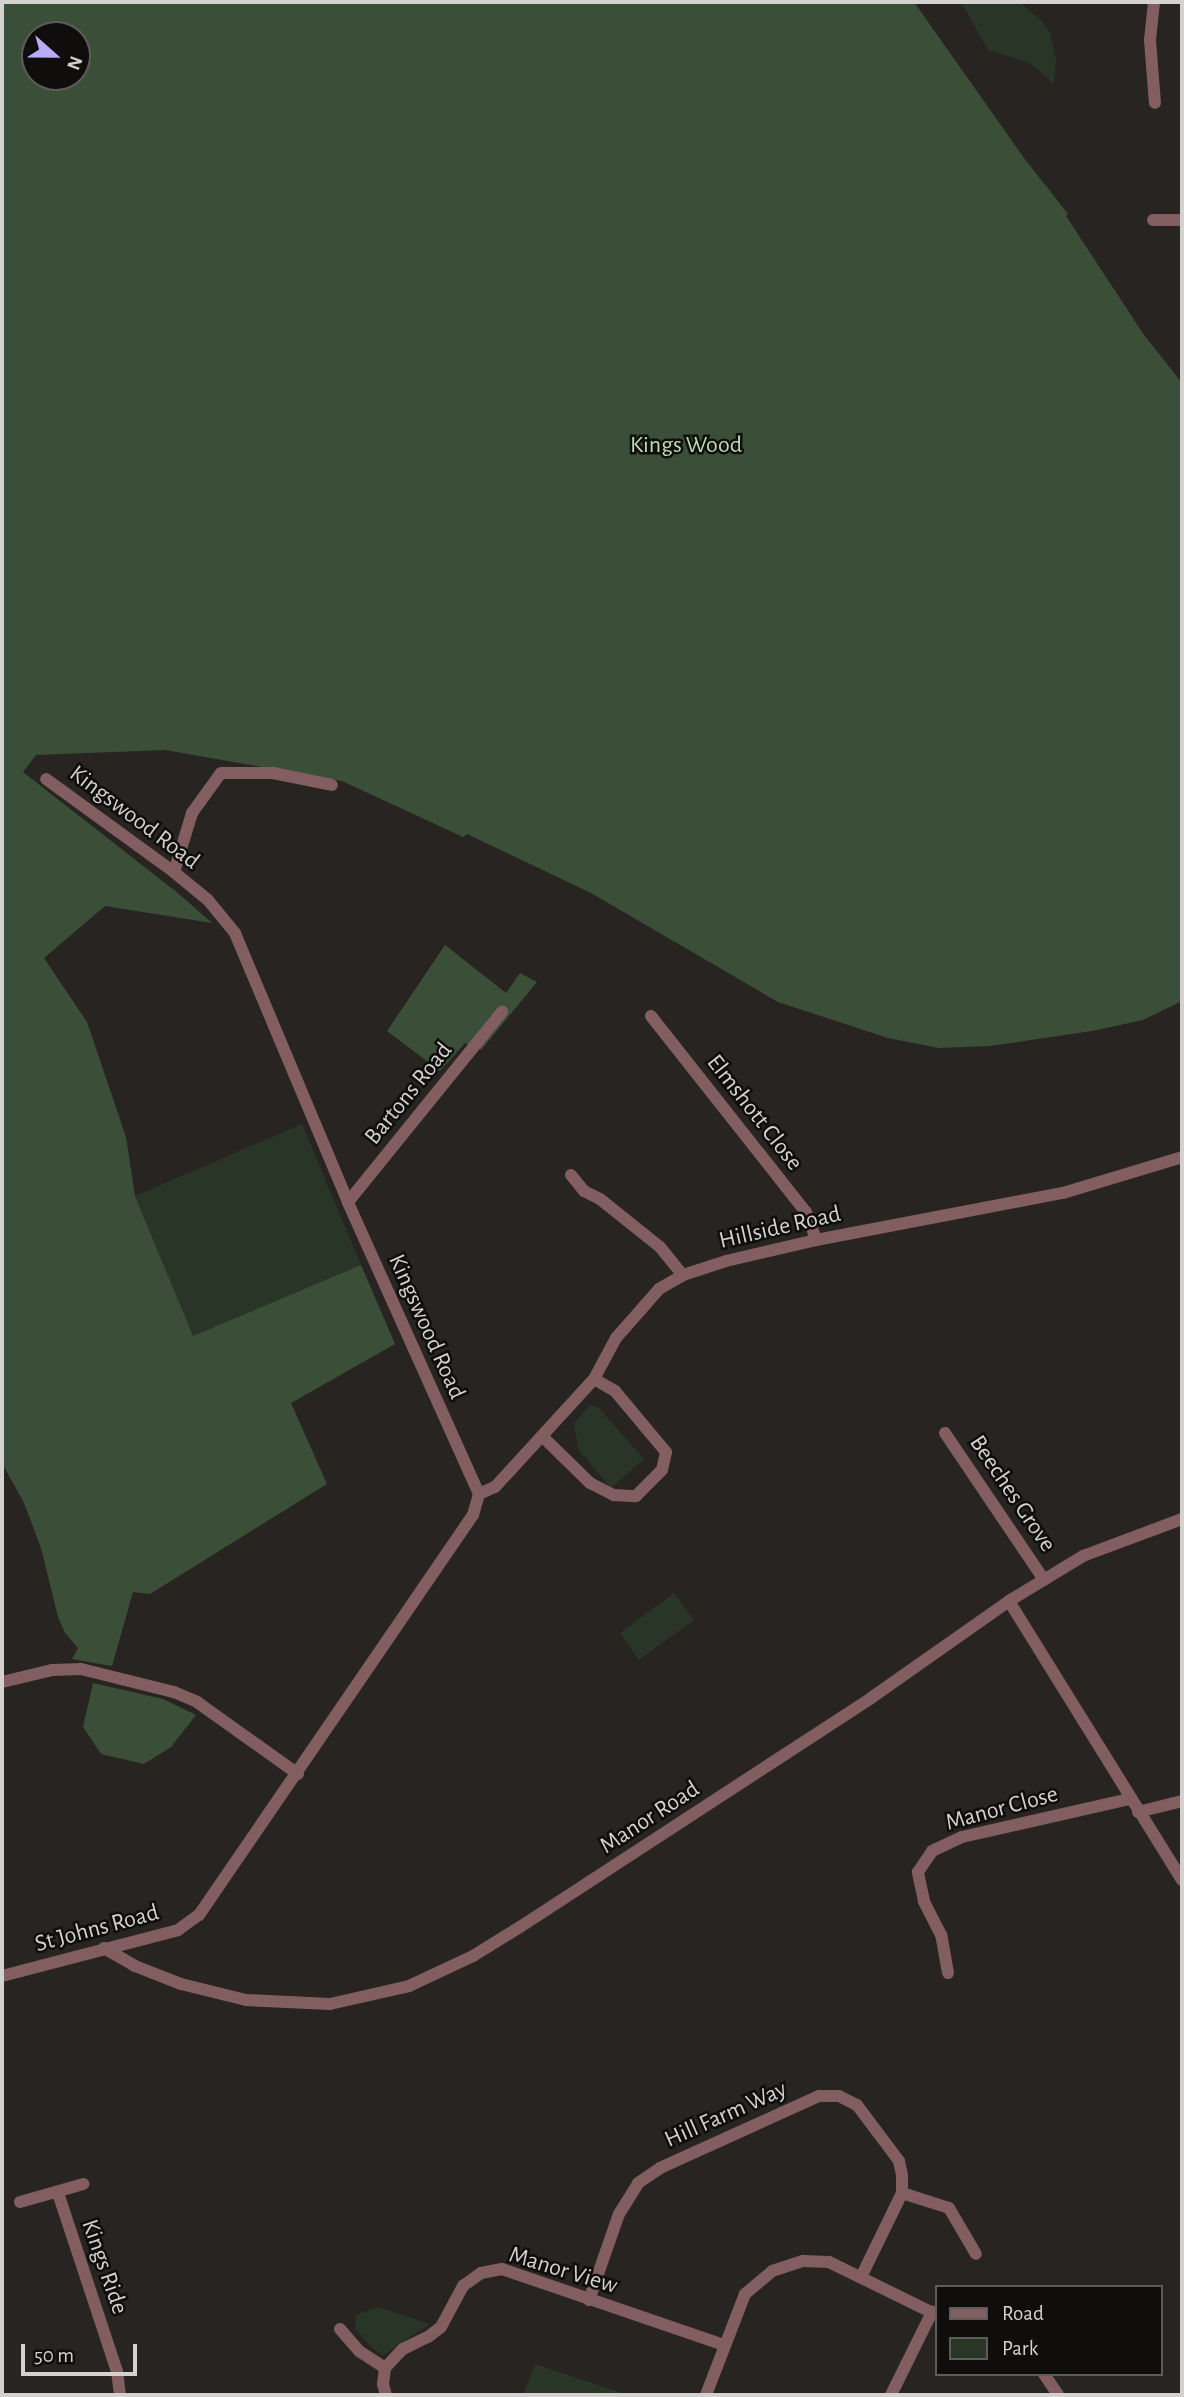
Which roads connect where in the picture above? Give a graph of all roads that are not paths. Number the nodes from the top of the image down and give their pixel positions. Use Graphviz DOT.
graph roads {
  1 [pos="1154,2"];
  2 [pos="1155,103"];
  3 [pos="1153,220"];
  4 [pos="1182,220"];
  5 [pos="46,779"];
  6 [pos="332,785"];
  7 [pos="174,873"];
  8 [pos="502,1012"];
  9 [pos="651,1016"];
  10 [pos="1182,1157"];
  11 [pos="571,1175"];
  12 [pos="348,1202"];
  13 [pos="816,1240"];
  14 [pos="684,1275"];
  15 [pos="594,1379"];
  16 [pos="944,1433"];
  17 [pos="542,1436"];
  18 [pos="479,1494"];
  19 [pos="1182,1520"];
  20 [pos="1044,1580"];
  21 [pos="1009,1601"];
  22 [pos="2,1682"];
  23 [pos="298,1774"];
  24 [pos="1129,1799"];
  25 [pos="1182,1801"];
  26 [pos="1138,1812"];
  27 [pos="1182,1880"];
  28 [pos="104,1948"];
  29 [pos="948,1973"];
  30 [pos="2,1976"];
  31 [pos="83,2184"];
  32 [pos="58,2193"];
  33 [pos="902,2193"];
  34 [pos="20,2202"];
  35 [pos="976,2254"];
  36 [pos="860,2277"];
  37 [pos="589,2300"];
  38 [pos="934,2313"];
  39 [pos="340,2329"];
  40 [pos="724,2345"];
  41 [pos="385,2368"];
  42 [pos="1045,2376"];
  43 [pos="121,2395"];
  44 [pos="386,2395"];
  45 [pos="706,2395"];
  46 [pos="891,2395"];
  47 [pos="1058,2395"];
  1 -- 2 [label="street"];
  3 -- 4 [label="street"];
  5 -- 7 [label="street, Kingswood Road"];
  6 -- 7 [label="street"];
  7 -- 12 [label="street, Kingswood Road"];
  8 -- 12 [label="street, Bartons Road"];
  9 -- 13 [label="street, Elmshott Close"];
  10 -- 13 [label="street, Hillside Road"];
  11 -- 14 [label="street"];
  12 -- 18 [label="street, Kingswood Road"];
  13 -- 14 [label="street, Hillside Road"];
  14 -- 15 [label="street, Hillside Road"];
  15 -- 17 [label="street, Hillside Road"];
  15 -- 17 [label="street"];
  16 -- 20 [label="street, Beeches Grove"];
  17 -- 18 [label="street, Hillside Road"];
  18 -- 23 [label="street"];
  19 -- 20 [label="street, Manor Road"];
  20 -- 21 [label="street, Manor Road"];
  21 -- 24 [label="street"];
  21 -- 28 [label="street, Manor Road"];
  22 -- 23 [label="street"];
  23 -- 28 [label="street, St Johns Road"];
  24 -- 26 [label="street"];
  24 -- 29 [label="street, Manor Close"];
  25 -- 26 [label="street"];
  26 -- 27 [label="street"];
  28 -- 30 [label="street, St Johns Road"];
  31 -- 32 [label="street, Kings Ride"];
  32 -- 34 [label="street, Kings Ride"];
  32 -- 43 [label="street, Kings Ride"];
  33 -- 35 [label="street"];
  33 -- 36 [label="street"];
  33 -- 37 [label="street, Hill Farm Way"];
  36 -- 38 [label="street"];
  36 -- 40 [label="street"];
  37 -- 40 [label="street, Manor View"];
  37 -- 41 [label="street, Manor View"];
  38 -- 46 [label="street"];
  39 -- 41 [label="street"];
  40 -- 45 [label="street"];
  41 -- 44 [label="street"];
  42 -- 47 [label="street"];
}
